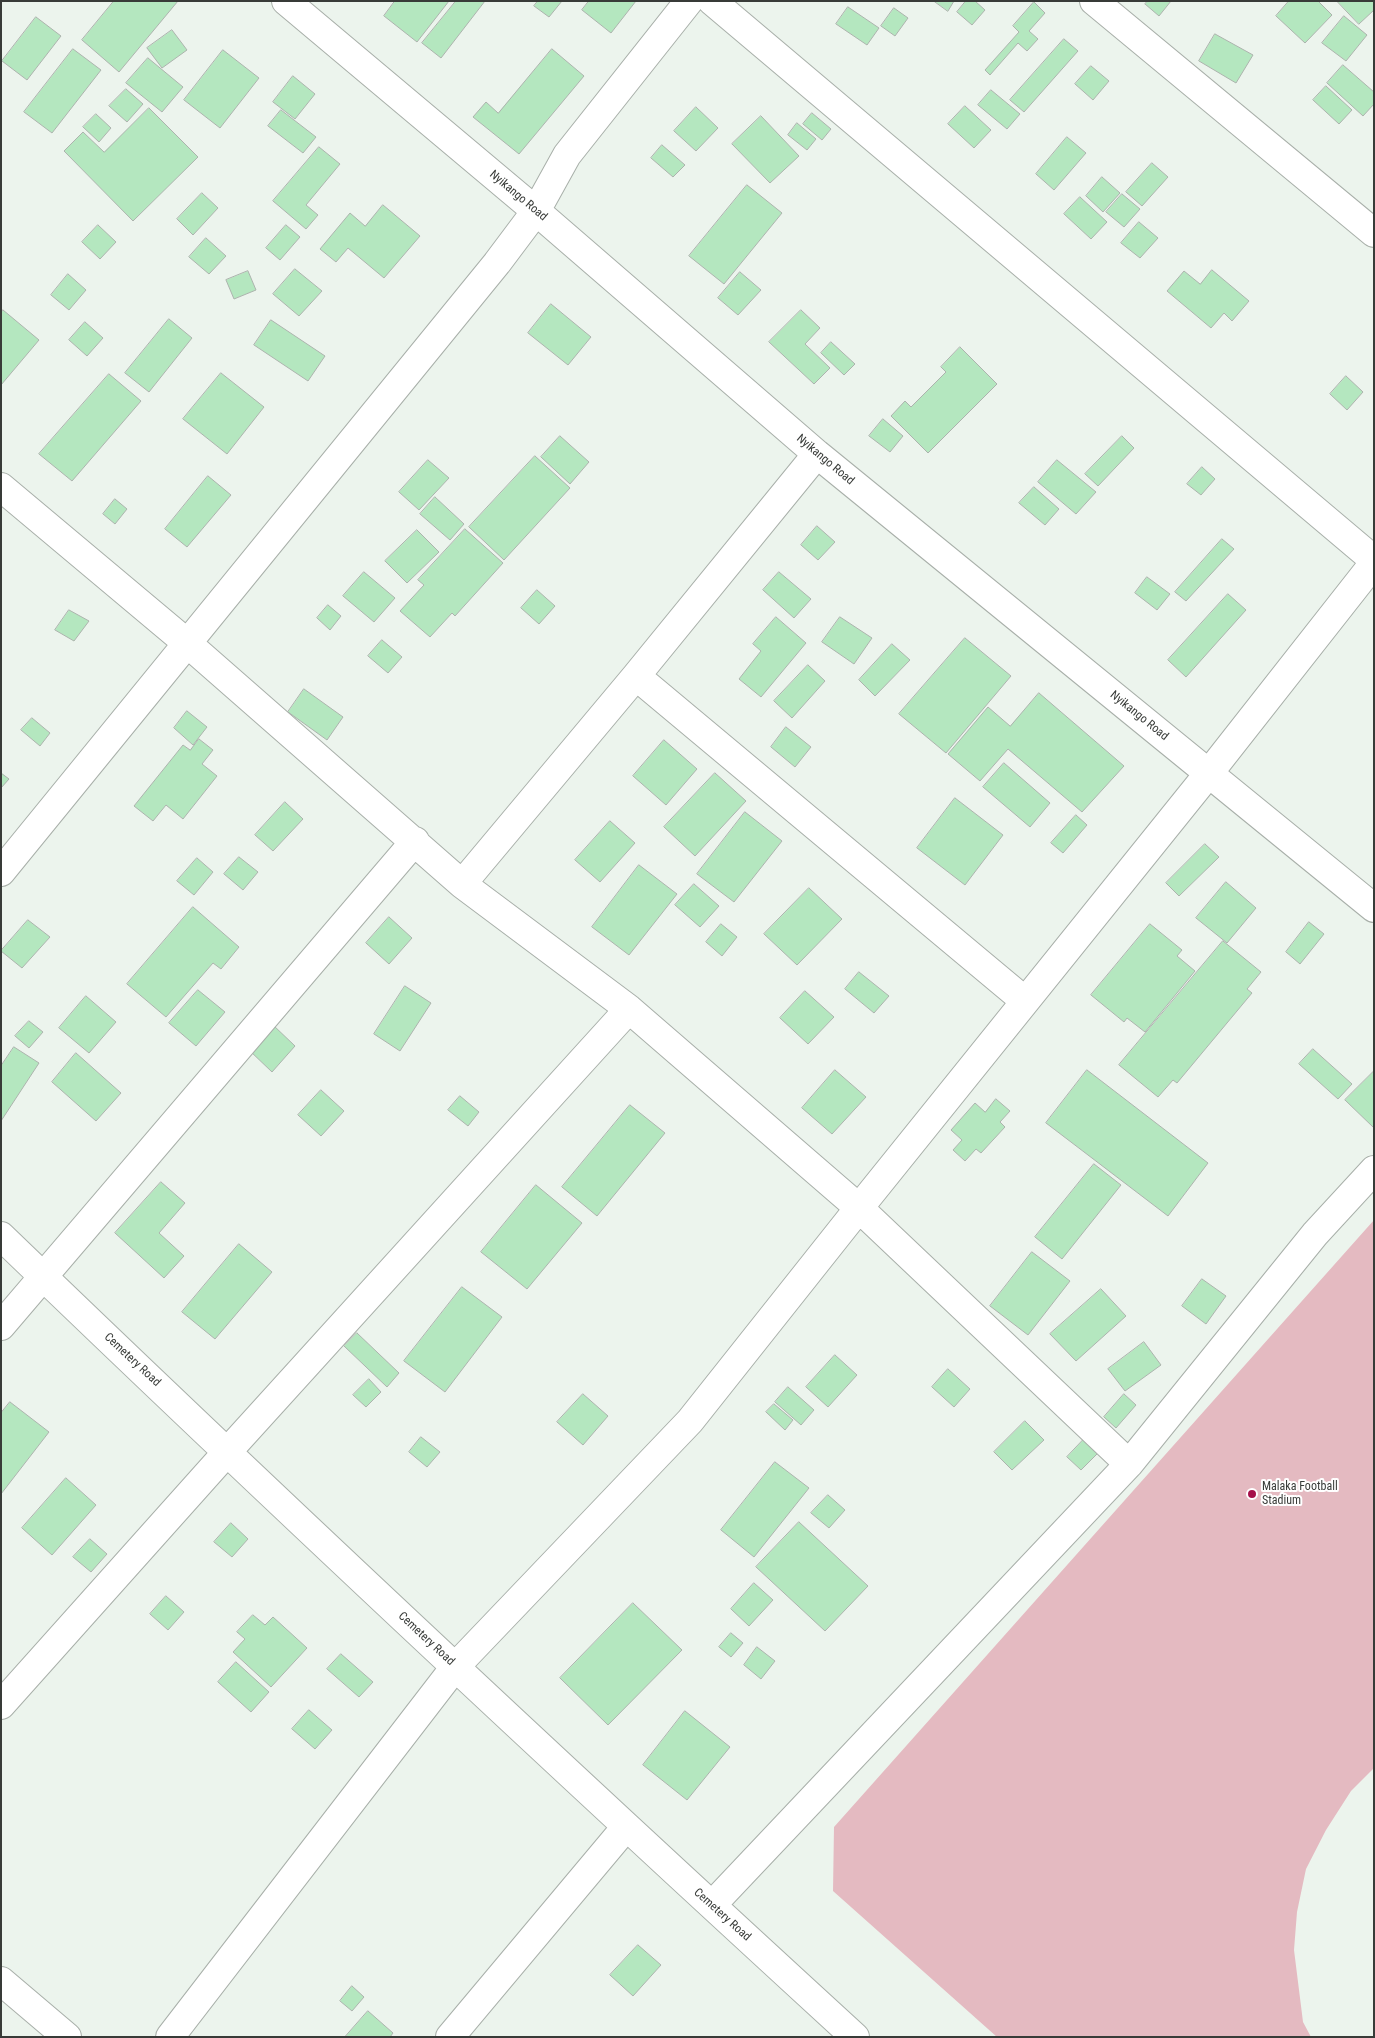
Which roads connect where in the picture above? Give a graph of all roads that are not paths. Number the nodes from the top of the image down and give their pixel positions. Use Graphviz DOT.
graph roads {
  1 [pos="286,1"];
  2 [pos="688,1"];
  3 [pos="712,1"];
  4 [pos="1094,1"];
  5 [pos="536,211"];
  6 [pos="1374,233"];
  7 [pos="817,454"];
  8 [pos="1,487"];
  9 [pos="1374,562"];
  10 [pos="187,643"];
  11 [pos="636,676"];
  12 [pos="1209,773"];
  13 [pos="415,841"];
  14 [pos="1,872"];
  15 [pos="462,884"];
  16 [pos="1374,908"];
  17 [pos="1025,1001"];
  18 [pos="629,1009"];
  19 [pos="1374,1170"];
  20 [pos="859,1208"];
  21 [pos="1,1236"];
  22 [pos="44,1278"];
  23 [pos="1,1326"];
  24 [pos="228,1451"];
  25 [pos="1129,1464"];
  26 [pos="455,1667"];
  27 [pos="1,1705"];
  28 [pos="626,1827"];
  29 [pos="712,1905"];
  30 [pos="1,1981"];
  31 [pos="845,2033"];
  32 [pos="67,2037"];
  33 [pos="170,2037"];
  34 [pos="450,2037"];
  1 -- 5 [label="street, Nyikango Road"];
  2 -- 5 [label="street"];
  3 -- 9 [label="street"];
  4 -- 6 [label="street"];
  5 -- 7 [label="street, Nyikango Road"];
  5 -- 10 [label="street"];
  7 -- 11 [label="street"];
  7 -- 12 [label="street, Nyikango Road"];
  8 -- 10 [label="street"];
  9 -- 12 [label="street"];
  10 -- 13 [label="street"];
  10 -- 14 [label="street"];
  11 -- 15 [label="street"];
  11 -- 17 [label="street"];
  12 -- 16 [label="street, Nyikango Road"];
  12 -- 17 [label="street"];
  13 -- 15 [label="street"];
  13 -- 22 [label="street"];
  15 -- 18 [label="street"];
  17 -- 20 [label="street"];
  18 -- 20 [label="street"];
  18 -- 24 [label="street"];
  19 -- 25 [label="street"];
  20 -- 25 [label="street"];
  20 -- 26 [label="street"];
  21 -- 22 [label="street, Cemetery Road"];
  22 -- 23 [label="street"];
  22 -- 24 [label="street, Cemetery Road"];
  24 -- 26 [label="street, Cemetery Road"];
  24 -- 27 [label="street"];
  25 -- 29 [label="street"];
  26 -- 28 [label="street, Cemetery Road"];
  26 -- 33 [label="street"];
  28 -- 29 [label="street, Cemetery Road"];
  28 -- 34 [label="street"];
  29 -- 31 [label="street, Cemetery Road"];
  30 -- 32 [label="street"];
}
